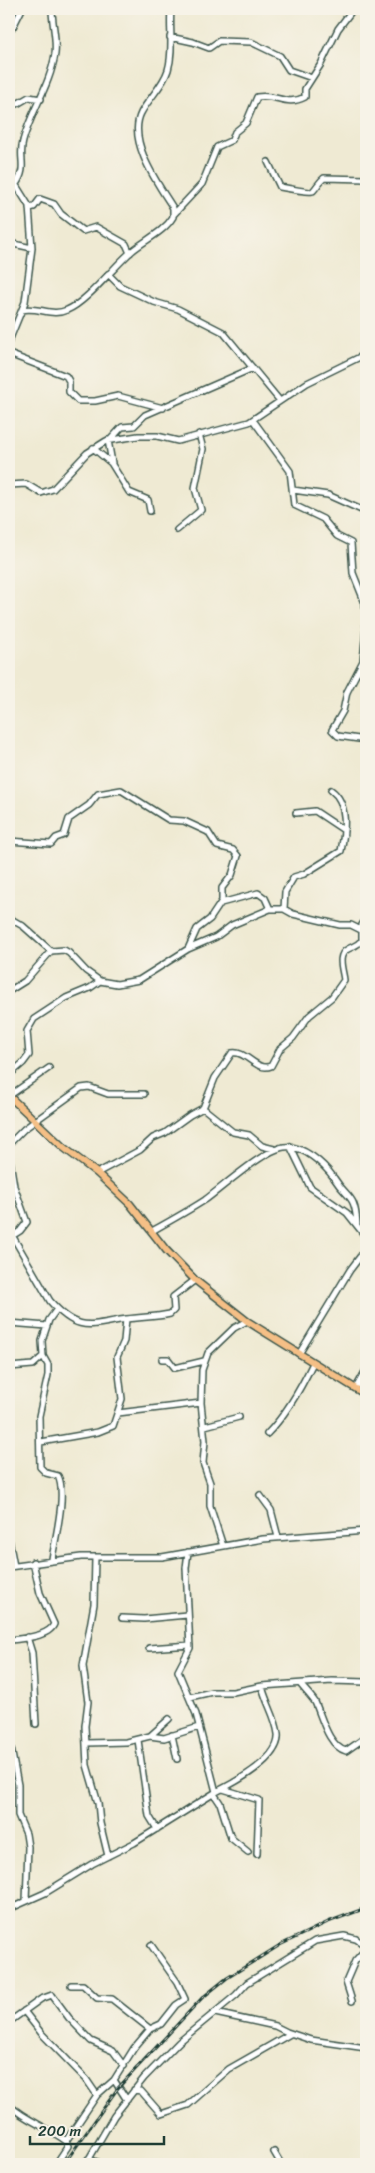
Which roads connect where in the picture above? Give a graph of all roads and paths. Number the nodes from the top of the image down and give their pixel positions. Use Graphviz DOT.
graph roads {
  1 [pos="22,9"];
  2 [pos="52,9"];
  3 [pos="171,9"];
  4 [pos="353,9"];
  5 [pos="9,30"];
  6 [pos="170,37"];
  7 [pos="312,78"];
  8 [pos="41,100"];
  9 [pos="9,104"];
  10 [pos="268,162"];
  11 [pos="9,174"];
  12 [pos="366,179"];
  13 [pos="16,184"];
  14 [pos="29,208"];
  15 [pos="174,214"];
  16 [pos="9,244"];
  17 [pos="32,248"];
  18 [pos="130,253"];
  19 [pos="108,274"];
  20 [pos="22,310"];
  21 [pos="9,341"];
  22 [pos="9,354"];
  23 [pos="366,354"];
  24 [pos="253,368"];
  25 [pos="280,401"];
  26 [pos="163,408"];
  27 [pos="253,420"];
  28 [pos="199,434"];
  29 [pos="109,440"];
  30 [pos="93,448"];
  31 [pos="113,466"];
  32 [pos="9,485"];
  33 [pos="293,490"];
  34 [pos="150,511"];
  35 [pos="366,512"];
  36 [pos="177,530"];
  37 [pos="366,740"];
  38 [pos="331,790"];
  39 [pos="296,813"];
  40 [pos="342,829"];
  41 [pos="9,841"];
  42 [pos="221,903"];
  43 [pos="270,909"];
  44 [pos="284,909"];
  45 [pos="9,918"];
  46 [pos="366,919"];
  47 [pos="361,930"];
  48 [pos="188,949"];
  49 [pos="51,952"];
  50 [pos="100,981"];
  51 [pos="9,990"];
  52 [pos="49,1068"];
  53 [pos="9,1075"];
  54 [pos="144,1094"];
  55 [pos="9,1096"];
  56 [pos="204,1108"];
  57 [pos="34,1122"];
  58 [pos="9,1144"];
  59 [pos="290,1146"];
  60 [pos="274,1150"];
  61 [pos="9,1155"];
  62 [pos="97,1174"];
  63 [pos="357,1224"];
  64 [pos="9,1230"];
  65 [pos="152,1232"];
  66 [pos="11,1237"];
  67 [pos="366,1237"];
  68 [pos="366,1249"];
  69 [pos="195,1280"];
  70 [pos="57,1309"];
  71 [pos="126,1319"];
  72 [pos="247,1321"];
  73 [pos="9,1323"];
  74 [pos="47,1326"];
  75 [pos="299,1354"];
  76 [pos="43,1356"];
  77 [pos="162,1359"];
  78 [pos="204,1362"];
  79 [pos="313,1363"];
  80 [pos="9,1367"];
  81 [pos="366,1370"];
  82 [pos="356,1388"];
  83 [pos="366,1395"];
  84 [pos="201,1404"];
  85 [pos="118,1413"];
  86 [pos="239,1417"];
  87 [pos="205,1426"];
  88 [pos="9,1428"];
  89 [pos="267,1434"];
  90 [pos="41,1442"];
  91 [pos="9,1446"];
  92 [pos="260,1494"];
  93 [pos="366,1531"];
  94 [pos="278,1537"];
  95 [pos="9,1540"];
  96 [pos="223,1546"];
  97 [pos="188,1552"];
  98 [pos="95,1557"];
  99 [pos="52,1559"];
  100 [pos="32,1562"];
  101 [pos="12,1566"];
  102 [pos="187,1615"];
  103 [pos="122,1618"];
  104 [pos="27,1637"];
  105 [pos="9,1640"];
  106 [pos="190,1645"];
  107 [pos="149,1648"];
  108 [pos="366,1682"];
  109 [pos="300,1684"];
  110 [pos="262,1686"];
  111 [pos="190,1697"];
  112 [pos="169,1719"];
  113 [pos="9,1720"];
  114 [pos="36,1724"];
  115 [pos="199,1727"];
  116 [pos="172,1735"];
  117 [pos="150,1736"];
  118 [pos="366,1737"];
  119 [pos="138,1740"];
  120 [pos="87,1743"];
  121 [pos="177,1759"];
  122 [pos="224,1789"];
  123 [pos="215,1793"];
  124 [pos="157,1829"];
  125 [pos="248,1852"];
  126 [pos="257,1854"];
  127 [pos="108,1856"];
  128 [pos="26,1901"];
  129 [pos="9,1909"];
  130 [pos="151,1945"];
  131 [pos="366,1947"];
  132 [pos="71,1985"];
  133 [pos="352,2001"];
  134 [pos="24,2011"];
  135 [pos="215,2012"];
  136 [pos="9,2022"];
  137 [pos="150,2029"];
  138 [pos="290,2034"];
  139 [pos="366,2048"];
  140 [pos="124,2066"];
  141 [pos="114,2080"];
  142 [pos="134,2090"];
  143 [pos="97,2095"];
  144 [pos="127,2100"];
  145 [pos="9,2106"];
  146 [pos="66,2141"];
  147 [pos="274,2152"];
  148 [pos="87,2162"];
  149 [pos="56,2164"];
  150 [pos="103,2164"];
  151 [pos="280,2164"];
  1 -- 5 [label="street"];
  2 -- 8 [label="street"];
  3 -- 6 [label="street"];
  4 -- 7 [label="street"];
  6 -- 7 [label="street"];
  6 -- 15 [label="street"];
  7 -- 15 [label="street"];
  8 -- 9 [label="street"];
  8 -- 13 [label="street"];
  10 -- 12 [label="street"];
  11 -- 13 [label="street"];
  13 -- 14 [label="street"];
  14 -- 17 [label="street"];
  14 -- 18 [label="street"];
  15 -- 18 [label="street"];
  16 -- 17 [label="street"];
  17 -- 20 [label="street"];
  18 -- 19 [label="street"];
  19 -- 20 [label="street"];
  19 -- 24 [label="street"];
  20 -- 21 [label="street"];
  22 -- 26 [label="street"];
  23 -- 25 [label="street"];
  24 -- 25 [label="street"];
  24 -- 26 [label="street"];
  25 -- 27 [label="street"];
  26 -- 29 [label="street"];
  27 -- 28 [label="street"];
  27 -- 33 [label="street"];
  28 -- 29 [label="street"];
  28 -- 36 [label="street"];
  29 -- 30 [label="street"];
  29 -- 31 [label="street"];
  30 -- 31 [label="street"];
  30 -- 32 [label="street"];
  31 -- 34 [label="street"];
  33 -- 35 [label="street"];
  33 -- 37 [label="street"];
  38 -- 40 [label="street"];
  39 -- 40 [label="street"];
  40 -- 44 [label="street"];
  41 -- 42 [label="street"];
  42 -- 43 [label="street"];
  42 -- 48 [label="street"];
  43 -- 44 [label="street"];
  43 -- 48 [label="street"];
  44 -- 47 [label="street"];
  45 -- 49 [label="street"];
  46 -- 47 [label="street"];
  47 -- 56 [label="street"];
  48 -- 50 [label="street"];
  49 -- 50 [label="street"];
  49 -- 51 [label="street"];
  50 -- 53 [label="street"];
  52 -- 55 [label="street"];
  54 -- 57 [label="street"];
  55 -- 57 [label="main road"];
  56 -- 60 [label="street"];
  56 -- 62 [label="street"];
  57 -- 58 [label="street"];
  57 -- 62 [label="main road"];
  59 -- 60 [label="street"];
  59 -- 63 [label="street"];
  59 -- 63 [label="street"];
  60 -- 65 [label="street"];
  61 -- 66 [label="street"];
  62 -- 65 [label="main road"];
  63 -- 67 [label="street"];
  64 -- 66 [label="street"];
  65 -- 69 [label="main road"];
  66 -- 70 [label="street"];
  68 -- 75 [label="street"];
  69 -- 71 [label="street"];
  69 -- 72 [label="main road"];
  70 -- 71 [label="street"];
  70 -- 74 [label="street"];
  71 -- 85 [label="street"];
  72 -- 75 [label="main road"];
  72 -- 78 [label="street"];
  73 -- 74 [label="street"];
  74 -- 76 [label="street"];
  75 -- 79 [label="main road"];
  76 -- 80 [label="street"];
  76 -- 90 [label="street"];
  77 -- 78 [label="street"];
  78 -- 84 [label="street"];
  79 -- 82 [label="main road"];
  79 -- 89 [label="street"];
  81 -- 82 [label="street"];
  82 -- 83 [label="main road"];
  84 -- 85 [label="street"];
  84 -- 87 [label="street"];
  85 -- 90 [label="street"];
  86 -- 87 [label="street"];
  87 -- 96 [label="street"];
  88 -- 91 [label="street"];
  90 -- 99 [label="street"];
  92 -- 94 [label="street"];
  93 -- 94 [label="street"];
  94 -- 96 [label="street"];
  95 -- 101 [label="street"];
  96 -- 97 [label="street"];
  97 -- 98 [label="street"];
  97 -- 102 [label="street"];
  98 -- 99 [label="street"];
  98 -- 120 [label="street"];
  99 -- 100 [label="street"];
  100 -- 101 [label="street"];
  100 -- 104 [label="street"];
  102 -- 103 [label="street"];
  102 -- 106 [label="street"];
  104 -- 105 [label="street"];
  104 -- 114 [label="street"];
  106 -- 107 [label="street"];
  106 -- 111 [label="street"];
  108 -- 109 [label="street"];
  109 -- 110 [label="street"];
  109 -- 118 [label="street"];
  110 -- 111 [label="street"];
  110 -- 122 [label="street"];
  111 -- 115 [label="street"];
  112 -- 117 [label="street"];
  113 -- 128 [label="street"];
  115 -- 116 [label="street"];
  115 -- 123 [label="street"];
  116 -- 117 [label="street"];
  116 -- 121 [label="street"];
  117 -- 119 [label="street"];
  119 -- 120 [label="street"];
  119 -- 124 [label="street"];
  120 -- 127 [label="street"];
  122 -- 123 [label="street"];
  122 -- 126 [label="street"];
  123 -- 124 [label="street"];
  123 -- 125 [label="street"];
  124 -- 127 [label="street"];
  127 -- 128 [label="street"];
  128 -- 129 [label="street"];
  130 -- 137 [label="street"];
  131 -- 133 [label="street"];
  131 -- 135 [label="street"];
  132 -- 137 [label="street"];
  134 -- 136 [label="street"];
  134 -- 140 [label="street"];
  134 -- 143 [label="street"];
  135 -- 138 [label="street"];
  135 -- 142 [label="street"];
  137 -- 140 [label="street"];
  138 -- 139 [label="street"];
  138 -- 142 [label="street"];
  140 -- 141 [label="street"];
  141 -- 143 [label="street"];
  141 -- 144 [label="street"];
  142 -- 144 [label="street"];
  143 -- 146 [label="street"];
  144 -- 148 [label="street"];
  145 -- 146 [label="street"];
  146 -- 149 [label="street"];
  147 -- 151 [label="street"];
  148 -- 150 [label="street"];
}
